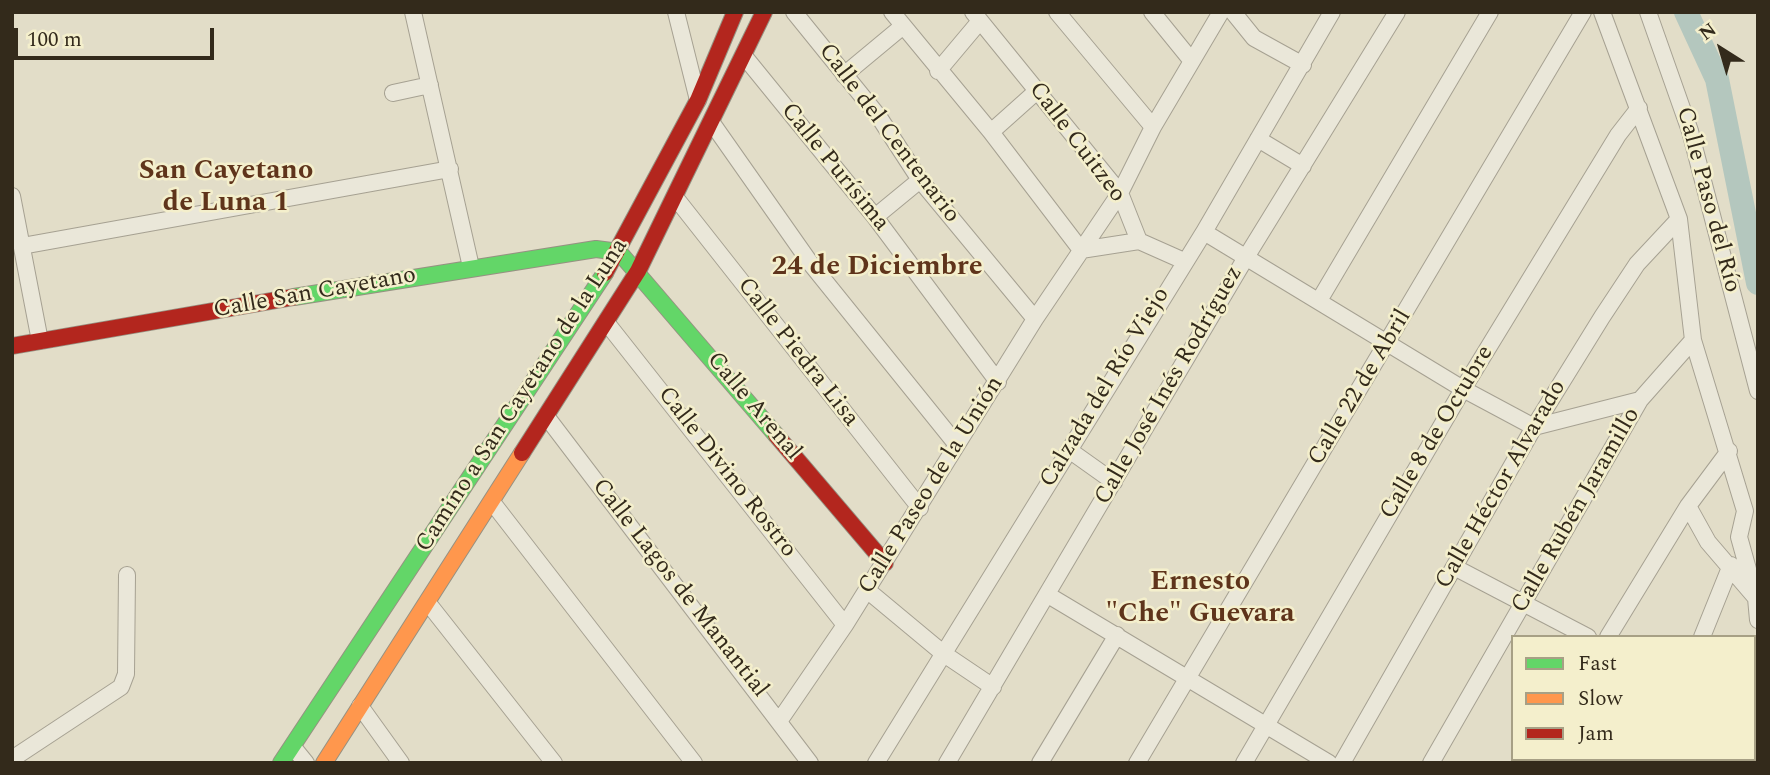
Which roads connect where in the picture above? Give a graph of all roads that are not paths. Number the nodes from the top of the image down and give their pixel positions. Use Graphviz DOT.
graph roads {
  1 [pos="413,12"];
  2 [pos="676,12"];
  3 [pos="735,12"];
  4 [pos="764,12"];
  5 [pos="794,12"];
  6 [pos="892,12"];
  7 [pos="1057,12"];
  8 [pos="1152,12"];
  9 [pos="1221,12"];
  10 [pos="1233,12"];
  11 [pos="1397,12"];
  12 [pos="1490,12"];
  13 [pos="1583,12"];
  14 [pos="1602,12"];
  15 [pos="1648,12"];
  16 [pos="1330,13"];
  17 [pos="976,16"];
  18 [pos="903,26"];
  19 [pos="744,56"];
  20 [pos="1191,60"];
  21 [pos="1303,65"];
  22 [pos="938,71"];
  23 [pos="844,75"];
  24 [pos="430,85"];
  25 [pos="1038,90"];
  26 [pos="393,93"];
  27 [pos="698,100"];
  28 [pos="1639,108"];
  29 [pos="712,123"];
  30 [pos="1153,127"];
  31 [pos="991,132"];
  32 [pos="1258,139"];
  33 [pos="1303,166"];
  34 [pos="450,169"];
  35 [pos="920,180"];
  36 [pos="1119,193"];
  37 [pos="12,196"];
  38 [pos="675,197"];
  39 [pos="874,217"];
  40 [pos="1679,219"];
  41 [pos="1204,232"];
  42 [pos="1139,242"];
  43 [pos="22,246"];
  44 [pos="1081,250"];
  45 [pos="619,252"];
  46 [pos="1245,259"];
  47 [pos="1184,261"];
  48 [pos="471,267"];
  49 [pos="638,271"];
  50 [pos="1320,299"];
  51 [pos="1035,319"];
  52 [pos="606,322"];
  53 [pos="1693,340"];
  54 [pos="40,341"];
  55 [pos="1388,342"];
  56 [pos="12,346"];
  57 [pos="998,382"];
  58 [pos="1463,389"];
  59 [pos="1758,391"];
  60 [pos="1640,400"];
  61 [pos="546,416"];
  62 [pos="1534,427"];
  63 [pos="957,445"];
  64 [pos="1069,450"];
  65 [pos="1729,451"];
  66 [pos="1114,482"];
  67 [pos="492,502"];
  68 [pos="1688,506"];
  69 [pos="920,508"];
  70 [pos="885,563"];
  71 [pos="1731,565"];
  72 [pos="1454,567"];
  73 [pos="127,575"];
  74 [pos="867,590"];
  75 [pos="1048,595"];
  76 [pos="1756,598"];
  77 [pos="1525,602"];
  78 [pos="428,603"];
  79 [pos="1758,620"];
  80 [pos="845,625"];
  81 [pos="1117,635"];
  82 [pos="1584,635"];
  83 [pos="1609,635"];
  84 [pos="1703,635"];
  85 [pos="944,654"];
  86 [pos="1188,677"];
  87 [pos="993,687"];
  88 [pos="360,706"];
  89 [pos="780,720"];
  90 [pos="1267,724"];
  91 [pos="293,747"];
  92 [pos="19,759"];
  93 [pos="810,762"];
  94 [pos="281,763"];
  95 [pos="306,763"];
  96 [pos="324,763"];
  97 [pos="401,763"];
  98 [pos="554,763"];
  99 [pos="694,763"];
  100 [pos="877,763"];
  101 [pos="947,763"];
  102 [pos="1040,763"];
  103 [pos="1137,763"];
  104 [pos="1244,763"];
  105 [pos="1329,763"];
  106 [pos="1342,763"];
  107 [pos="1431,763"];
  1 -- 24 [label="street"];
  2 -- 27 [label="street"];
  3 -- 27 [label="street, Camino a San Cayetano de la Luna"];
  4 -- 19 [label="street, Camino a San Cayetano de la Luna"];
  5 -- 23 [label="street, Calle del Centenario"];
  6 -- 18 [label="street"];
  7 -- 30 [label="street"];
  8 -- 20 [label="street"];
  9 -- 20 [label="street, Calle Paseo de la Unión"];
  10 -- 21 [label="street"];
  11 -- 33 [label="street, Calle José Inés Rodríguez"];
  12 -- 50 [label="street"];
  13 -- 55 [label="street, Calle 22 de Abril"];
  14 -- 28 [label="street"];
  15 -- 59 [label="street, Calle Paso del Río"];
  16 -- 21 [label="street, Calzada del Río Viejo"];
  17 -- 22 [label="street"];
  17 -- 25 [label="street, Calle Cuitzeo"];
  18 -- 22 [label="street"];
  18 -- 23 [label="street"];
  19 -- 29 [label="street, Camino a San Cayetano de la Luna"];
  19 -- 39 [label="street, Calle Purísima"];
  20 -- 30 [label="street, Calle Paseo de la Unión"];
  21 -- 32 [label="street, Calzada del Río Viejo"];
  22 -- 31 [label="street"];
  23 -- 35 [label="street, Calle del Centenario"];
  24 -- 26 [label="street"];
  24 -- 34 [label="street"];
  25 -- 31 [label="street"];
  25 -- 36 [label="street, Calle Cuitzeo"];
  27 -- 45 [label="street, Camino a San Cayetano de la Luna"];
  28 -- 40 [label="street"];
  28 -- 58 [label="street, Calle 8 de Octubre"];
  29 -- 38 [label="street, Camino a San Cayetano de la Luna"];
  29 -- 63 [label="street"];
  30 -- 36 [label="street, Calle Paseo de la Unión"];
  31 -- 44 [label="street"];
  32 -- 33 [label="street"];
  32 -- 41 [label="street, Calzada del Río Viejo"];
  33 -- 46 [label="street, Calle José Inés Rodríguez"];
  34 -- 43 [label="street"];
  34 -- 48 [label="street"];
  35 -- 39 [label="street"];
  35 -- 51 [label="street, Calle del Centenario"];
  36 -- 42 [label="street, Calle Cuitzeo"];
  36 -- 44 [label="street, Calle Paseo de la Unión"];
  37 -- 43 [label="street"];
  38 -- 49 [label="street, Camino a San Cayetano de la Luna"];
  38 -- 69 [label="street, Calle Piedra Lisa"];
  39 -- 57 [label="street, Calle Purísima"];
  40 -- 53 [label="street"];
  40 -- 62 [label="street, Calle Héctor Alvarado"];
  41 -- 46 [label="street"];
  41 -- 47 [label="street, Calzada del Río Viejo"];
  42 -- 44 [label="street"];
  42 -- 47 [label="street"];
  43 -- 54 [label="street"];
  44 -- 51 [label="street, Calle Paseo de la Unión"];
  45 -- 48 [label="street, Calle San Cayetano"];
  45 -- 49 [label="street, Calle Arenal"];
  45 -- 91 [label="street, Camino a San Cayetano de la Luna"];
  46 -- 50 [label="street"];
  46 -- 66 [label="street, Calle José Inés Rodríguez"];
  47 -- 64 [label="street, Calzada del Río Viejo"];
  48 -- 54 [label="street, Calle San Cayetano"];
  49 -- 52 [label="street, Camino a San Cayetano de la Luna"];
  49 -- 70 [label="street, Calle Arenal"];
  50 -- 55 [label="street"];
  51 -- 57 [label="street, Calle Paseo de la Unión"];
  52 -- 61 [label="street, Camino a San Cayetano de la Luna"];
  52 -- 80 [label="street, Calle Divino Rostro"];
  53 -- 60 [label="street, Calle Rubén Jaramillo"];
  53 -- 65 [label="street"];
  54 -- 56 [label="street, Calle San Cayetano"];
  55 -- 58 [label="street"];
  55 -- 86 [label="street, Calle 22 de Abril"];
  57 -- 63 [label="street, Calle Paseo de la Unión"];
  58 -- 62 [label="street"];
  58 -- 90 [label="street, Calle 8 de Octubre"];
  60 -- 62 [label="street"];
  60 -- 77 [label="street, Calle Rubén Jaramillo"];
  61 -- 67 [label="street, Camino a San Cayetano de la Luna"];
  61 -- 89 [label="street, Calle Lagos de Manantial"];
  62 -- 72 [label="street, Calle Héctor Alvarado"];
  63 -- 69 [label="street, Calle Paseo de la Unión"];
  64 -- 66 [label="street"];
  64 -- 85 [label="street, Calzada del Río Viejo"];
  65 -- 68 [label="street"];
  65 -- 76 [label="street"];
  66 -- 75 [label="street, Calle José Inés Rodríguez"];
  67 -- 78 [label="street, Camino a San Cayetano de la Luna"];
  67 -- 99 [label="street"];
  68 -- 71 [label="street"];
  68 -- 83 [label="street"];
  69 -- 70 [label="street, Calle Paseo de la Unión"];
  70 -- 74 [label="street, Calle Paseo de la Unión"];
  71 -- 76 [label="street"];
  71 -- 84 [label="street"];
  72 -- 77 [label="street"];
  72 -- 106 [label="street, Calle Héctor Alvarado"];
  73 -- 92 [label="street"];
  74 -- 80 [label="street, Calle Paseo de la Unión"];
  74 -- 85 [label="street"];
  75 -- 81 [label="street"];
  75 -- 87 [label="street, Calle José Inés Rodríguez"];
  76 -- 79 [label="street"];
  77 -- 82 [label="street"];
  77 -- 107 [label="street, Calle Rubén Jaramillo"];
  78 -- 88 [label="street, Camino a San Cayetano de la Luna"];
  78 -- 98 [label="street"];
  80 -- 89 [label="street, Calle Paseo de la Unión"];
  81 -- 86 [label="street"];
  81 -- 102 [label="street"];
  85 -- 87 [label="street"];
  85 -- 100 [label="street, Calzada del Río Viejo"];
  86 -- 90 [label="street"];
  86 -- 103 [label="street, Calle 22 de Abril"];
  87 -- 101 [label="street, Calle José Inés Rodríguez"];
  88 -- 96 [label="street, Camino a San Cayetano de la Luna"];
  88 -- 97 [label="street"];
  89 -- 93 [label="street, Calle Lagos de Manantial"];
  90 -- 104 [label="street, Calle 8 de Octubre"];
  90 -- 105 [label="street"];
  91 -- 94 [label="street, Camino a San Cayetano de la Luna"];
  91 -- 95 [label="street"];
}
